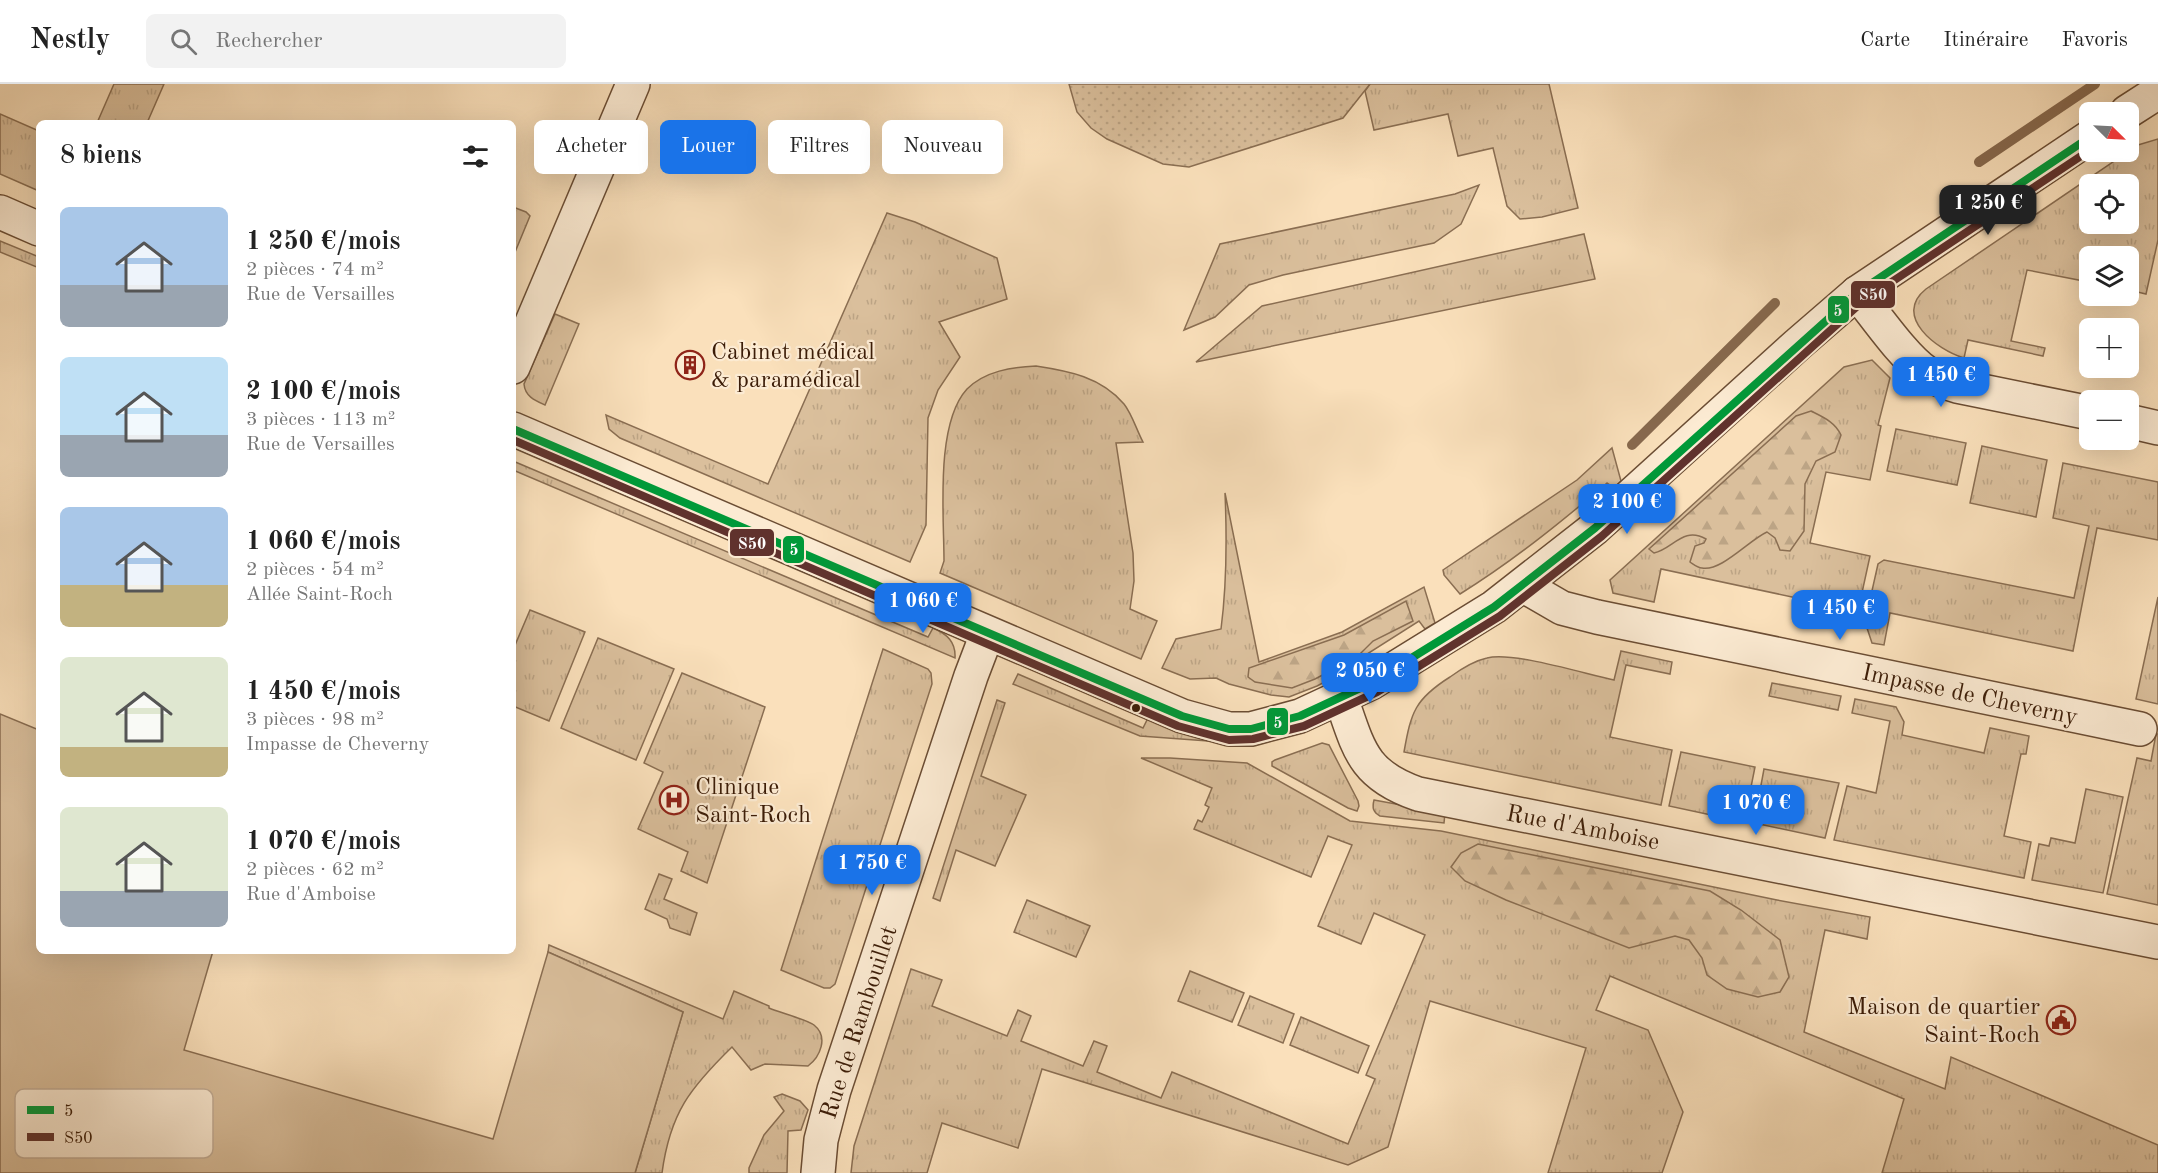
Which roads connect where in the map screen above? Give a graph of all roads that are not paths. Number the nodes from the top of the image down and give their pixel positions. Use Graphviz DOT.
graph roads {
  1 [pos="633,84"];
  2 [pos="2158,92"];
  3 [pos="2139,104"];
  4 [pos="2079,144"];
  5 [pos="0,212"];
  6 [pos="36,228"];
  7 [pos="1857,293"];
  8 [pos="516,360"];
  9 [pos="2079,411"];
  10 [pos="2139,424"];
  11 [pos="2158,428"];
  12 [pos="516,430"];
  13 [pos="1524,586"];
  14 [pos="987,634"];
  15 [pos="1341,698"];
  16 [pos="2140,729"];
  17 [pos="2158,942"];
  18 [pos="818,1173"];
  1 -- 8 [label="street"];
  2 -- 3 [label="street"];
  4 -- 7 [label="street"];
  5 -- 6 [label="street"];
  7 -- 9 [label="street"];
  7 -- 13 [label="street"];
  10 -- 11 [label="street"];
  12 -- 14 [label="street"];
  13 -- 15 [label="street"];
  13 -- 16 [label="street, Impasse de Cheverny"];
  14 -- 15 [label="street"];
  14 -- 18 [label="street, Rue de Rambouillet"];
  15 -- 17 [label="street, Rue d'Amboise"];
}
